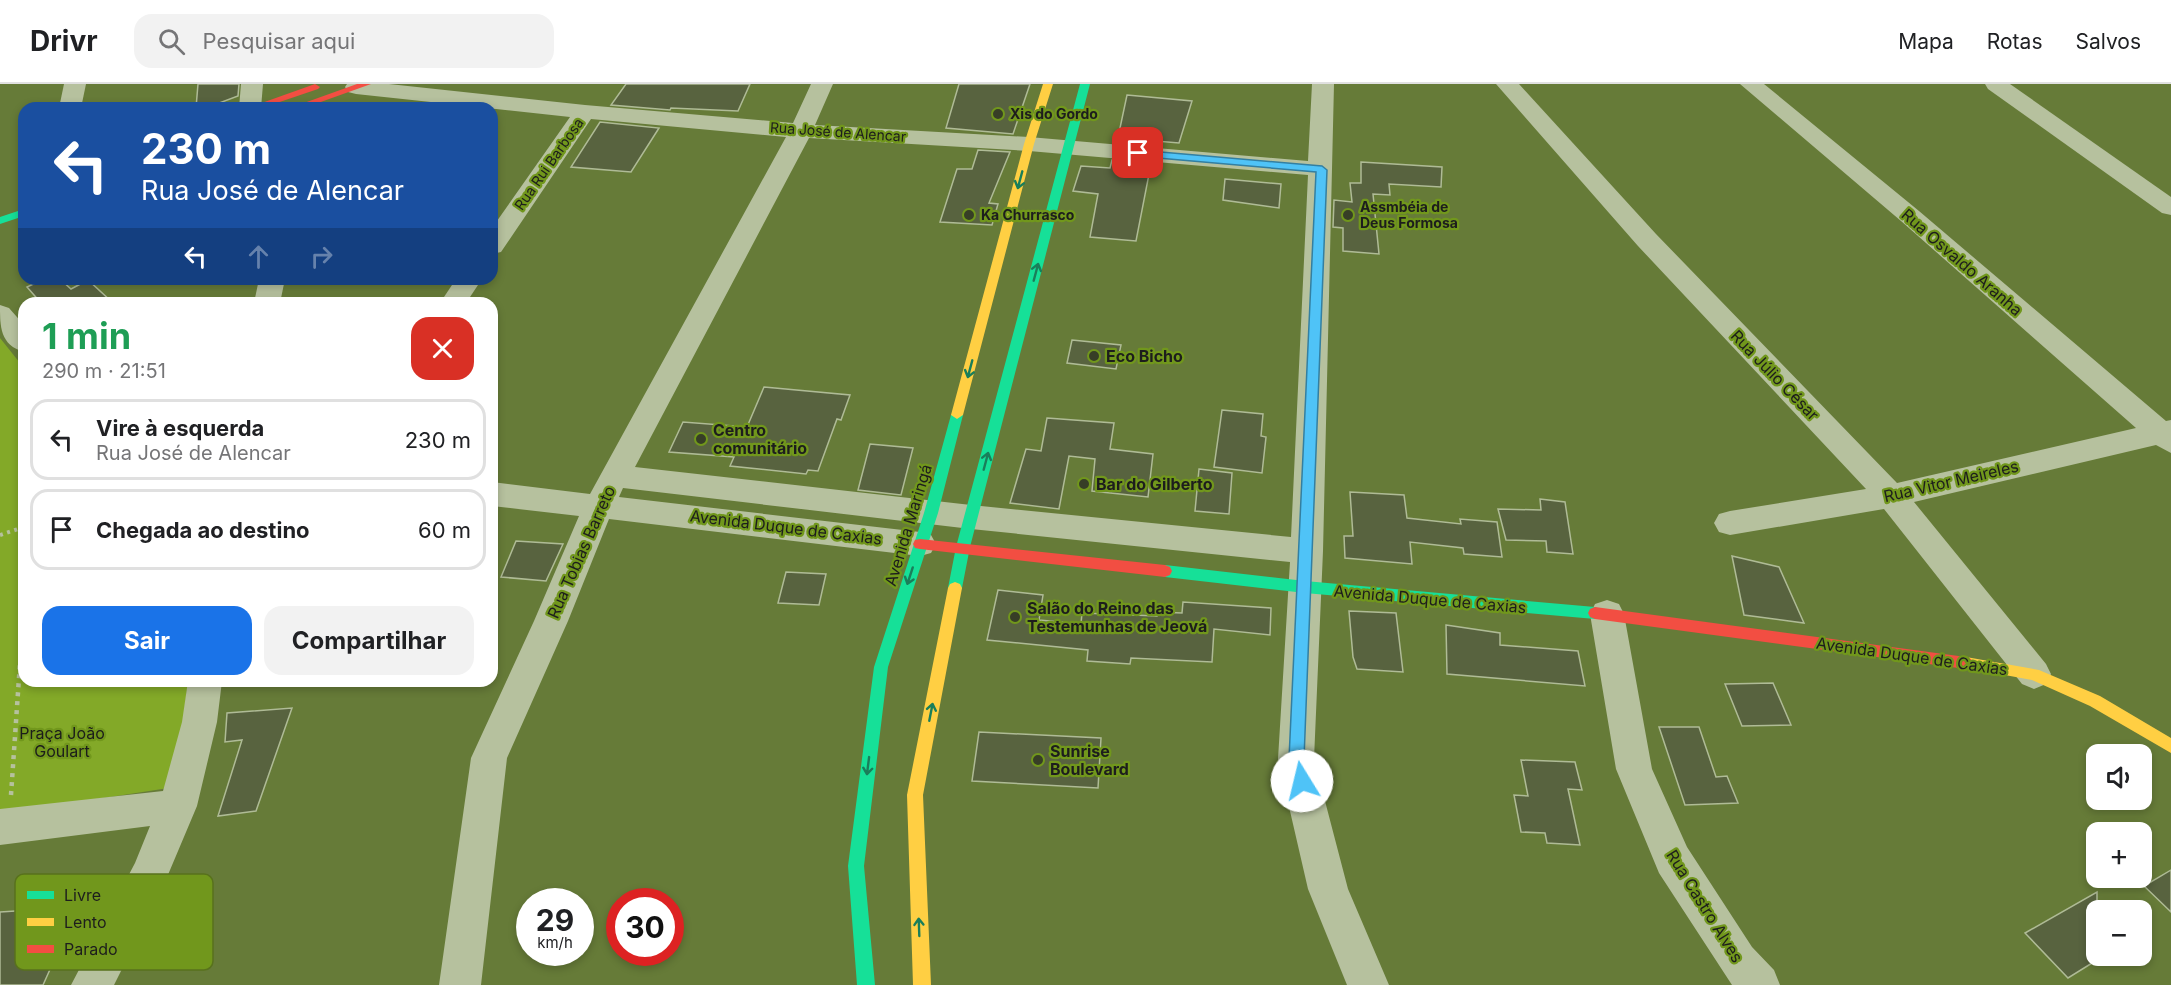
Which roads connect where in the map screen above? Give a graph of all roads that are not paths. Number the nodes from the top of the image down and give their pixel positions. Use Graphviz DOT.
graph roads {
  1 [pos="75,84"];
  2 [pos="252,84"];
  3 [pos="322,84"];
  4 [pos="822,84"];
  5 [pos="1048,84"];
  6 [pos="1085,84"];
  7 [pos="1323,84"];
  8 [pos="1507,84"];
  9 [pos="1752,84"];
  10 [pos="1996,84"];
  11 [pos="361,86"];
  12 [pos="71,102"];
  13 [pos="252,102"];
  14 [pos="270,102"];
  15 [pos="313,102"];
  16 [pos="437,102"];
  17 [pos="498,107"];
  18 [pos="585,112"];
  19 [pos="801,131"];
  20 [pos="1029,144"];
  21 [pos="1070,147"];
  22 [pos="1322,170"];
  23 [pos="2171,208"];
  24 [pos="18,214"];
  25 [pos="0,221"];
  26 [pos="498,237"];
  27 [pos="0,314"];
  28 [pos="18,336"];
  29 [pos="2168,435"];
  30 [pos="615,476"];
  31 [pos="498,495"];
  32 [pos="1891,496"];
  33 [pos="599,505"];
  34 [pos="931,513"];
  35 [pos="971,518"];
  36 [pos="1730,523"];
  37 [pos="920,544"];
  38 [pos="963,548"];
  39 [pos="1306,551"];
  40 [pos="1305,587"];
  41 [pos="1607,614"];
  42 [pos="2034,674"];
  43 [pos="204,687"];
  44 [pos="2171,746"];
  45 [pos="178,806"];
  46 [pos="5,814"];
  47 [pos="149,874"];
  48 [pos="100,970"];
  49 [pos="92,985"];
  50 [pos="460,985"];
  51 [pos="866,985"];
  52 [pos="922,985"];
  53 [pos="1368,985"];
  54 [pos="1759,985"];
  1 -- 12 [label="street"];
  2 -- 13 [label="street"];
  3 -- 14 [label="main road"];
  4 -- 19 [label="street, Rua Tobias Barreto"];
  5 -- 20 [label="main road, Avenida Maringá"];
  6 -- 21 [label="main road"];
  7 -- 22 [label="street"];
  8 -- 32 [label="street, Rua Júlio César"];
  9 -- 29 [label="street, Rua Osvaldo Aranha"];
  10 -- 23 [label="street"];
  11 -- 15 [label="main road"];
  11 -- 16 [label="street, Rua José de Alencar"];
  17 -- 18 [label="street, Rua José de Alencar"];
  18 -- 19 [label="street, Rua José de Alencar"];
  18 -- 26 [label="street, Rua Rui Barbosa"];
  19 -- 20 [label="street, Rua José de Alencar"];
  19 -- 30 [label="street, Rua Tobias Barreto"];
  20 -- 21 [label="street, Rua José de Alencar"];
  20 -- 34 [label="main road, Avenida Maringá, one-way"];
  21 -- 22 [label="street, Rua José de Alencar"];
  35 -- 21 [label="main road, one-way"];
  22 -- 39 [label="street"];
  24 -- 25 [label="main road"];
  27 -- 28 [label="street"];
  29 -- 32 [label="street, Rua Vitor Meireles"];
  30 -- 33 [label="street, Rua Tobias Barreto"];
  30 -- 34 [label="street, Avenida Duque de Caxias"];
  31 -- 33 [label="street, Avenida Duque de Caxias"];
  32 -- 36 [label="street, Rua Vitor Meireles"];
  32 -- 42 [label="street, Rua Júlio César"];
  33 -- 37 [label="street, Avenida Duque de Caxias"];
  33 -- 50 [label="street, Rua Tobias Barreto"];
  34 -- 35 [label="street, Avenida Duque de Caxias"];
  34 -- 37 [label="main road, Avenida Maringá"];
  35 -- 38 [label="main road"];
  35 -- 39 [label="street, Avenida Duque de Caxias"];
  37 -- 38 [label="main road, Avenida Duque de Caxias"];
  37 -- 51 [label="main road, Avenida Maringá, one-way"];
  38 -- 40 [label="main road, Avenida Duque de Caxias"];
  52 -- 38 [label="main road, one-way"];
  39 -- 40 [label="street"];
  40 -- 41 [label="main road, Avenida Duque de Caxias"];
  40 -- 53 [label="street"];
  41 -- 42 [label="main road, Avenida Duque de Caxias"];
  41 -- 54 [label="street, Rua Castro Alves"];
  42 -- 44 [label="main road, Avenida Duque de Caxias"];
  43 -- 45 [label="street"];
  45 -- 46 [label="street"];
  45 -- 47 [label="street"];
  48 -- 49 [label="street"];
}
